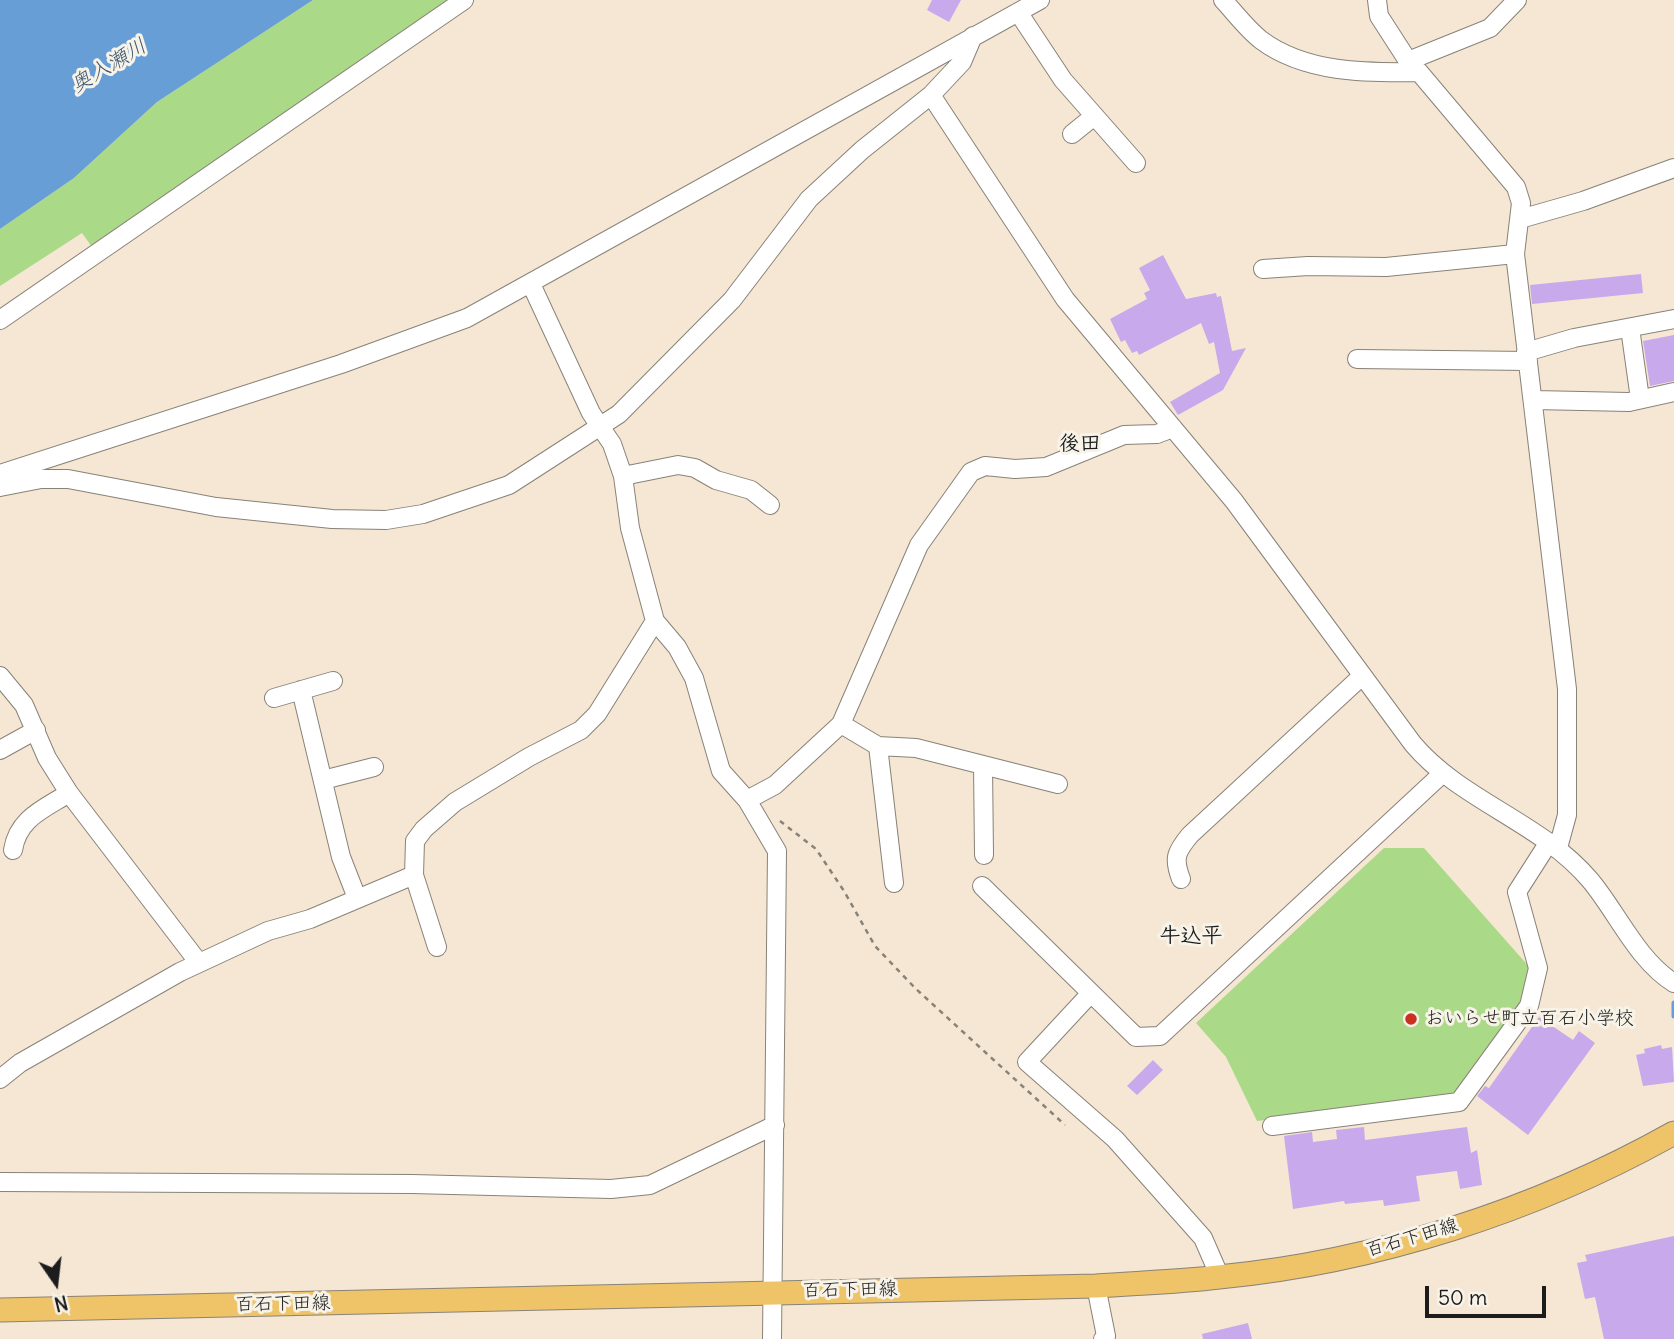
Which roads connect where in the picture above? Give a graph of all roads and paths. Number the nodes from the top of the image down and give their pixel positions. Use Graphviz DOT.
graph roads {
  1 [pos="464,0"];
  2 [pos="1040,0"];
  3 [pos="1223,0"];
  4 [pos="1377,0"];
  5 [pos="1517,0"];
  6 [pos="1018,12"];
  7 [pos="973,36"];
  8 [pos="1408,66"];
  9 [pos="931,95"];
  10 [pos="1093,117"];
  11 [pos="1072,134"];
  12 [pos="1136,163"];
  13 [pos="1674,168"];
  14 [pos="1520,219"];
  15 [pos="1515,254"];
  16 [pos="1263,269"];
  17 [pos="531,284"];
  18 [pos="1674,318"];
  19 [pos="0,320"];
  20 [pos="1630,328"];
  21 [pos="1527,357"];
  22 [pos="1357,359"];
  23 [pos="1674,392"];
  24 [pos="1640,399"];
  25 [pos="1534,400"];
  26 [pos="602,428"];
  27 [pos="1172,428"];
  28 [pos="0,474"];
  29 [pos="623,476"];
  30 [pos="0,487"];
  31 [pos="769,505"];
  32 [pos="656,621"];
  33 [pos="0,676"];
  34 [pos="1363,676"];
  35 [pos="333,681"];
  36 [pos="301,690"];
  37 [pos="274,698"];
  38 [pos="841,724"];
  39 [pos="37,730"];
  40 [pos="878,746"];
  41 [pos="0,750"];
  42 [pos="983,765"];
  43 [pos="374,767"];
  44 [pos="1443,773"];
  45 [pos="323,780"];
  46 [pos="1058,784"];
  47 [pos="69,793"];
  48 [pos="755,797"];
  49 [pos="1554,845"];
  50 [pos="13,850"];
  51 [pos="984,855"];
  52 [pos="414,875"];
  53 [pos="1181,879"];
  54 [pos="894,883"];
  55 [pos="982,886"];
  56 [pos="357,898"];
  57 [pos="436,947"];
  58 [pos="199,963"];
  59 [pos="1674,983"];
  60 [pos="1091,993"];
  61 [pos="0,1079"];
  62 [pos="775,1125"];
  63 [pos="1065,1125"];
  64 [pos="1272,1126"];
  65 [pos="1674,1133"];
  66 [pos="0,1182"];
  67 [pos="1220,1277"];
  68 [pos="1096,1286"];
  69 [pos="773,1292"];
  70 [pos="0,1310"];
  71 [pos="772,1339"];
  72 [pos="1103,1339"];
  1 -- 19 [label="street"];
  2 -- 6 [label="street"];
  3 -- 8 [label="street"];
  4 -- 8 [label="street"];
  5 -- 8 [label="street"];
  6 -- 7 [label="street"];
  6 -- 10 [label="street"];
  7 -- 9 [label="street"];
  7 -- 17 [label="street"];
  8 -- 14 [label="street"];
  9 -- 26 [label="street"];
  9 -- 27 [label="street"];
  10 -- 11 [label="street"];
  10 -- 12 [label="street"];
  13 -- 14 [label="street"];
  14 -- 15 [label="street"];
  15 -- 16 [label="street"];
  15 -- 21 [label="street"];
  17 -- 26 [label="street"];
  17 -- 28 [label="street"];
  18 -- 20 [label="street"];
  20 -- 21 [label="street"];
  20 -- 24 [label="street"];
  21 -- 22 [label="street"];
  21 -- 25 [label="street"];
  23 -- 24 [label="street"];
  24 -- 25 [label="street"];
  25 -- 49 [label="street"];
  26 -- 29 [label="street"];
  26 -- 30 [label="street"];
  27 -- 34 [label="street"];
  27 -- 38 [label="street"];
  29 -- 31 [label="street"];
  29 -- 32 [label="street"];
  32 -- 48 [label="street"];
  32 -- 52 [label="street"];
  33 -- 39 [label="street"];
  34 -- 44 [label="street"];
  34 -- 53 [label="street"];
  35 -- 36 [label="street"];
  36 -- 37 [label="street"];
  36 -- 45 [label="street"];
  38 -- 40 [label="street"];
  38 -- 48 [label="street"];
  39 -- 41 [label="street"];
  39 -- 47 [label="street"];
  40 -- 42 [label="street"];
  40 -- 54 [label="street"];
  42 -- 46 [label="street"];
  42 -- 51 [label="street"];
  43 -- 45 [label="street"];
  44 -- 49 [label="street"];
  44 -- 60 [label="street"];
  45 -- 56 [label="street"];
  47 -- 50 [label="street"];
  47 -- 58 [label="street"];
  48 -- 62 [label="street"];
  48 -- 63 [label="path"];
  49 -- 59 [label="street"];
  49 -- 64 [label="street"];
  52 -- 56 [label="street"];
  52 -- 57 [label="street"];
  55 -- 60 [label="street"];
  56 -- 58 [label="street"];
  58 -- 61 [label="street"];
  60 -- 67 [label="street"];
  62 -- 66 [label="street"];
  62 -- 69 [label="street"];
  65 -- 67 [label="main road, 百石下田線"];
  67 -- 68 [label="main road, 百石下田線"];
  68 -- 69 [label="main road, 百石下田線"];
  68 -- 72 [label="street"];
  69 -- 70 [label="main road, 百石下田線"];
  69 -- 71 [label="street"];
}
